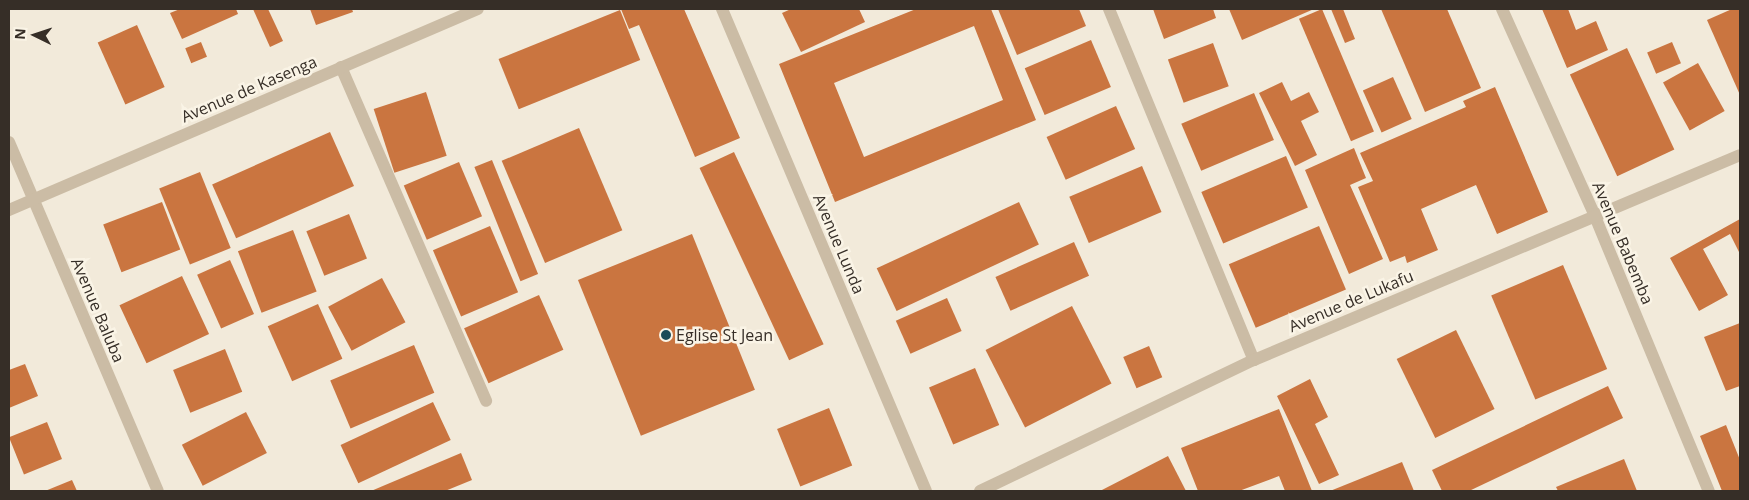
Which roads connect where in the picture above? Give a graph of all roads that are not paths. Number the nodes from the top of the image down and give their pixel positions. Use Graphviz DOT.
graph roads {
  1 [pos="478,9"];
  2 [pos="722,9"];
  3 [pos="1110,9"];
  4 [pos="1502,9"];
  5 [pos="341,67"];
  6 [pos="9,142"];
  7 [pos="1740,155"];
  8 [pos="33,200"];
  9 [pos="9,210"];
  10 [pos="1594,214"];
  11 [pos="1254,360"];
  12 [pos="486,401"];
  13 [pos="158,491"];
  14 [pos="926,491"];
  15 [pos="980,491"];
  16 [pos="1709,491"];
  1 -- 5 [label="street, Avenue de Kasenga"];
  2 -- 14 [label="street, Avenue Lunda"];
  3 -- 11 [label="street"];
  4 -- 10 [label="street, Avenue Babemba"];
  5 -- 8 [label="street, Avenue de Kasenga"];
  5 -- 12 [label="street"];
  6 -- 8 [label="street, Avenue Baluba"];
  7 -- 10 [label="street, Avenue de Lukafu"];
  8 -- 9 [label="street, Avenue de Kasenga"];
  8 -- 13 [label="street, Avenue Baluba"];
  10 -- 11 [label="street, Avenue de Lukafu"];
  10 -- 16 [label="street, Avenue Babemba"];
  11 -- 15 [label="street, Avenue de Lukafu"];
}
